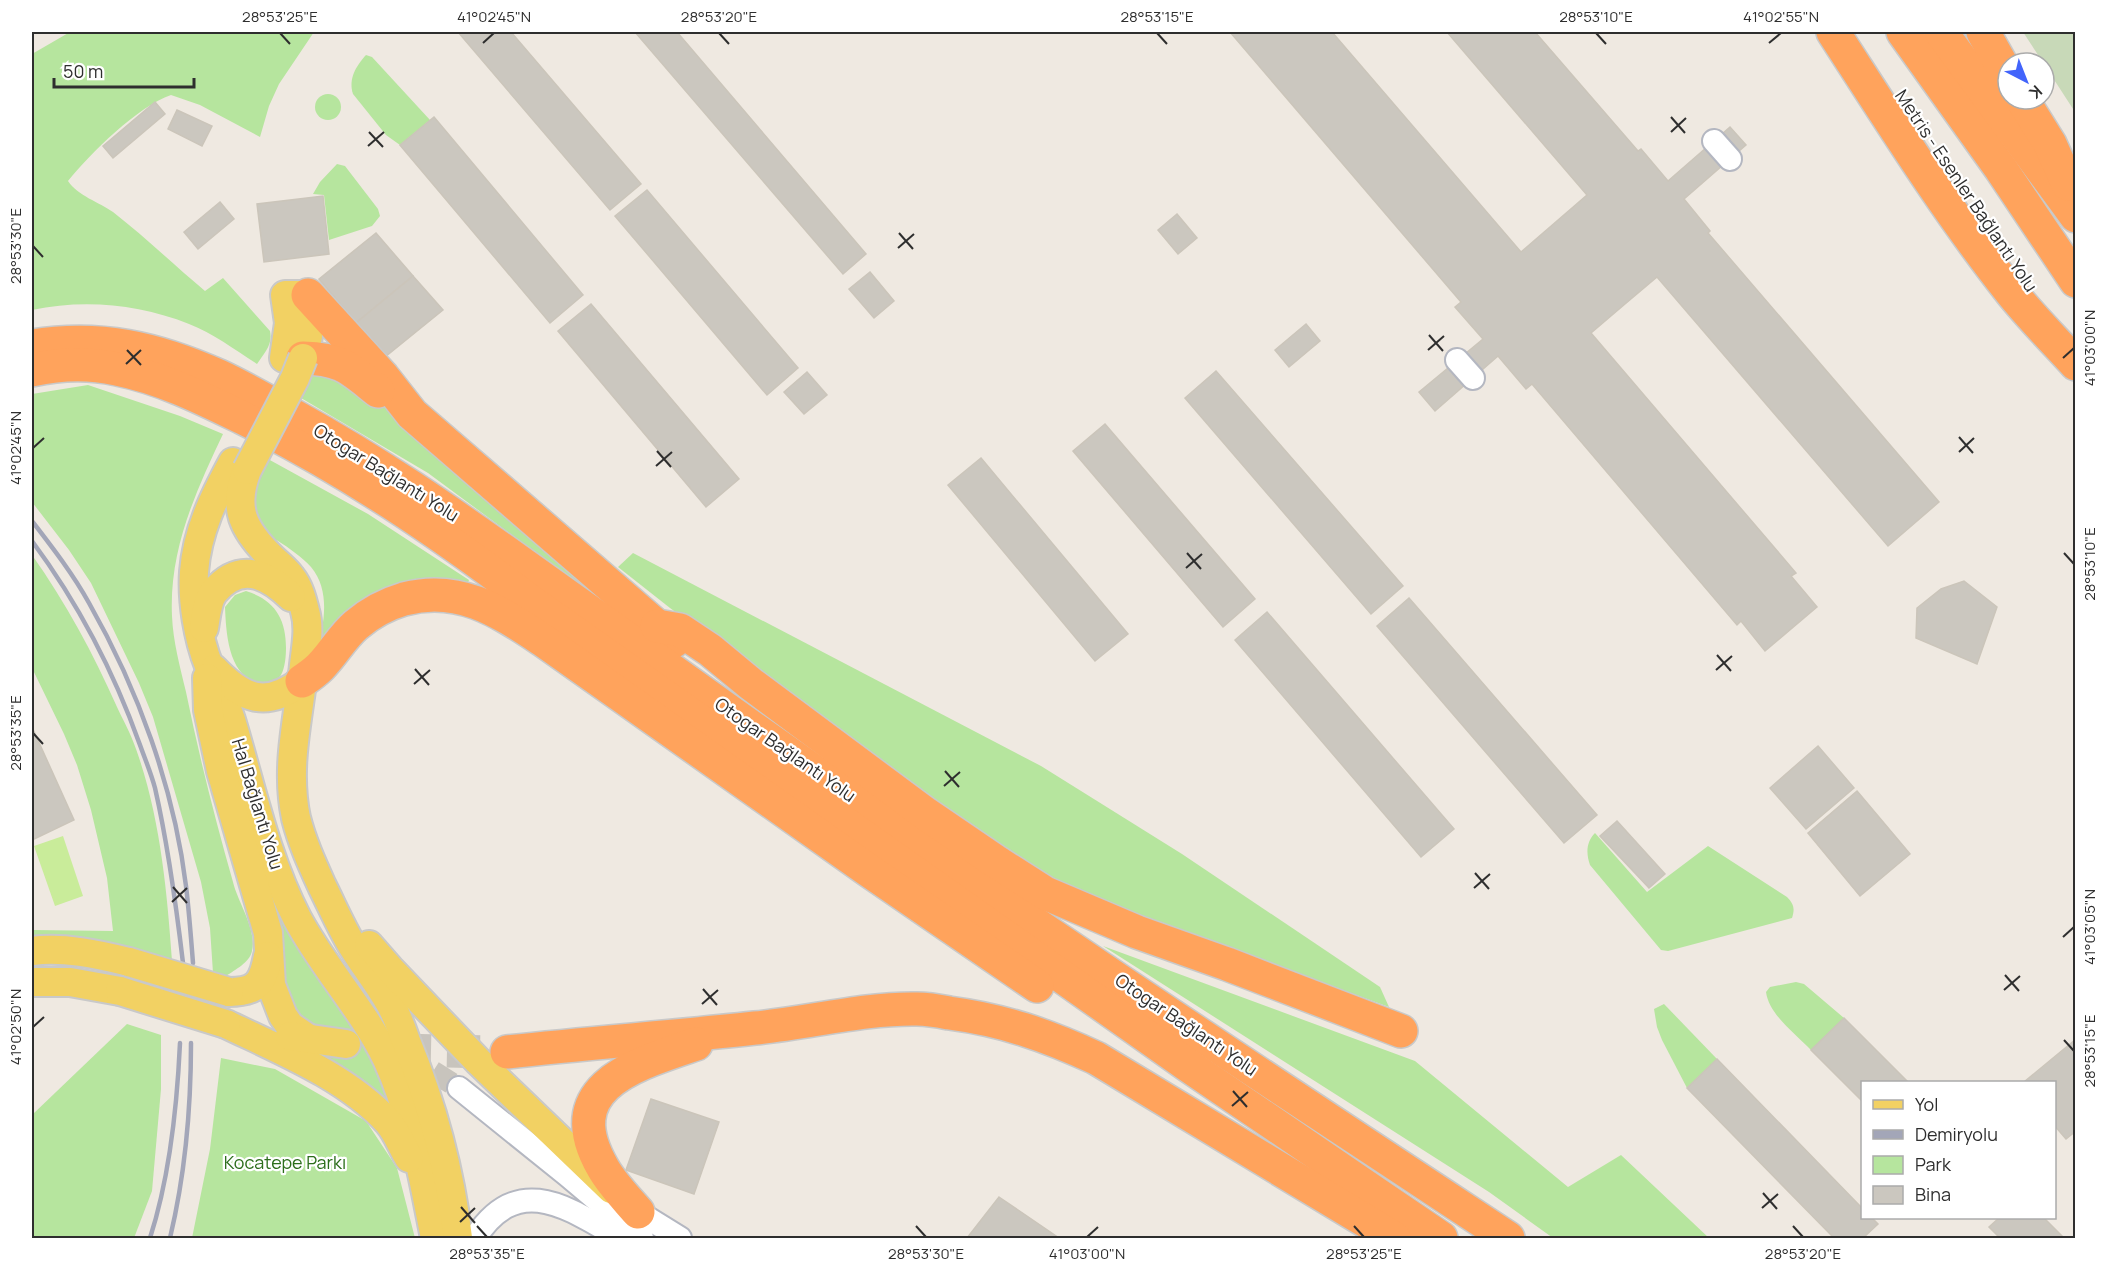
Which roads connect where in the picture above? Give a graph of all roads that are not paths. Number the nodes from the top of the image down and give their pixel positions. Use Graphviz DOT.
graph roads {
  1 [pos="1833,32"];
  2 [pos="1857,32"];
  3 [pos="1903,32"];
  4 [pos="1941,32"];
  5 [pos="1983,32"];
  6 [pos="1996,55"];
  7 [pos="2029,111"];
  8 [pos="1714,141"];
  9 [pos="1730,159"];
  10 [pos="2076,200"];
  11 [pos="2076,216"];
  12 [pos="2076,281"];
  13 [pos="308,295"];
  14 [pos="32,346"];
  15 [pos="2076,351"];
  16 [pos="294,358"];
  17 [pos="1457,360"];
  18 [pos="2076,364"];
  19 [pos="32,370"];
  20 [pos="1473,378"];
  21 [pos="412,414"];
  22 [pos="240,466"];
  23 [pos="306,614"];
  24 [pos="657,626"];
  25 [pos="205,652"];
  26 [pos="302,681"];
  27 [pos="941,861"];
  28 [pos="323,886"];
  29 [pos="270,945"];
  30 [pos="32,951"];
  31 [pos="32,982"];
  32 [pos="226,1024"];
  33 [pos="758,1028"];
  34 [pos="1401,1031"];
  35 [pos="309,1039"];
  36 [pos="346,1044"];
  37 [pos="507,1052"];
  38 [pos="459,1088"];
  39 [pos="1358,1182"];
  40 [pos="424,1185"];
  41 [pos="640,1225"];
  42 [pos="435,1239"];
  43 [pos="458,1239"];
  44 [pos="475,1239"];
  45 [pos="620,1239"];
  46 [pos="680,1239"];
  47 [pos="1394,1239"];
  48 [pos="1441,1239"];
  49 [pos="1508,1239"];
  1 -- 18 [label="highway"];
  2 -- 15 [label="highway, Metris - Esenler Bağlantı Yolu"];
  3 -- 12 [label="highway"];
  4 -- 11 [label="highway"];
  5 -- 6 [label="highway"];
  7 -- 10 [label="highway"];
  8 -- 9 [label="street"];
  13 -- 16 [label="main road, Hal Bağlantı Yolu"];
  13 -- 21 [label="highway"];
  14 -- 27 [label="highway, Otogar Bağlantı Yolu"];
  16 -- 21 [label="highway"];
  16 -- 22 [label="main road, Hal Bağlantı Yolu"];
  17 -- 20 [label="street"];
  19 -- 39 [label="highway, Otogar Bağlantı Yolu"];
  21 -- 24 [label="highway"];
  22 -- 23 [label="main road, Hal Bağlantı Yolu"];
  22 -- 25 [label="main road, Hal Bağlantı Yolu"];
  23 -- 25 [label="main road"];
  23 -- 26 [label="main road"];
  24 -- 27 [label="highway"];
  24 -- 34 [label="highway"];
  25 -- 26 [label="main road"];
  25 -- 29 [label="main road"];
  25 -- 40 [label="main road, Hal Bağlantı Yolu"];
  26 -- 28 [label="main road, Hal Bağlantı Yolu"];
  26 -- 39 [label="highway"];
  27 -- 49 [label="highway, Otogar Bağlantı Yolu"];
  28 -- 41 [label="main road"];
  28 -- 43 [label="main road, Hal Bağlantı Yolu"];
  29 -- 30 [label="main road, bridge"];
  29 -- 35 [label="main road"];
  31 -- 32 [label="main road, bridge"];
  32 -- 35 [label="main road"];
  32 -- 40 [label="main road"];
  33 -- 37 [label="highway"];
  33 -- 41 [label="highway"];
  33 -- 47 [label="highway"];
  35 -- 36 [label="main road"];
  38 -- 41 [label="street"];
  39 -- 48 [label="highway, Otogar Bağlantı Yolu"];
  40 -- 42 [label="main road, Hal Bağlantı Yolu"];
  41 -- 46 [label="street"];
  44 -- 45 [label="street"];
}
